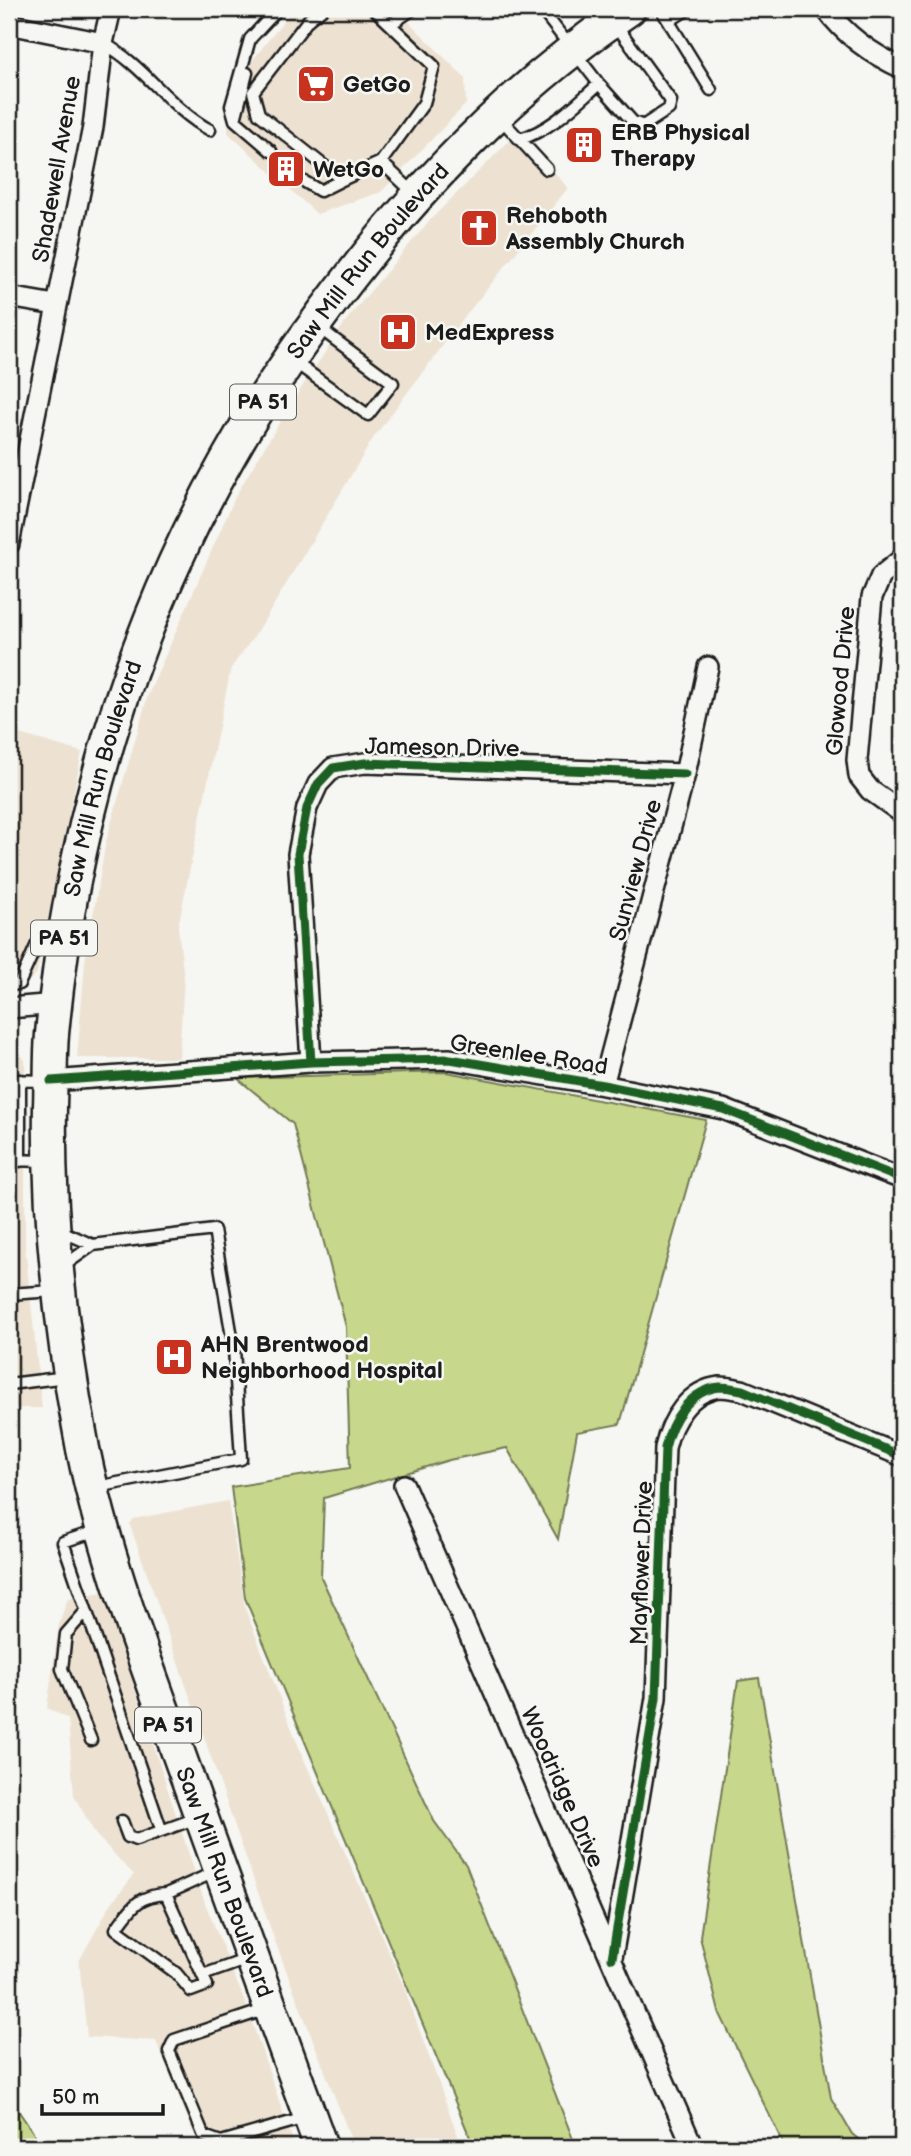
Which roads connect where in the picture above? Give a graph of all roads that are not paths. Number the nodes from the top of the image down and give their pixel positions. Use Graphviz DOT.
graph roads {
  1 [pos="111,9"];
  2 [pos="278,9"];
  3 [pos="322,9"];
  4 [pos="374,9"];
  5 [pos="413,9"];
  6 [pos="541,9"];
  7 [pos="662,9"];
  8 [pos="688,9"];
  9 [pos="826,9"];
  10 [pos="621,15"];
  11 [pos="669,21"];
  12 [pos="9,24"];
  13 [pos="391,24"];
  14 [pos="103,43"];
  15 [pos="574,49"];
  16 [pos="902,68"];
  17 [pos="600,84"];
  18 [pos="712,90"];
  19 [pos="498,114"];
  20 [pos="210,130"];
  21 [pos="520,139"];
  22 [pos="271,151"];
  23 [pos="381,162"];
  24 [pos="547,169"];
  25 [pos="342,180"];
  26 [pos="305,182"];
  27 [pos="418,197"];
  28 [pos="9,297"];
  29 [pos="55,305"];
  30 [pos="315,324"];
  31 [pos="290,359"];
  32 [pos="9,544"];
  33 [pos="902,559"];
  34 [pos="708,667"];
  35 [pos="685,774"];
  36 [pos="902,813"];
  37 [pos="63,948"];
  38 [pos="9,985"];
  39 [pos="56,1004"];
  40 [pos="9,1008"];
  41 [pos="311,1062"];
  42 [pos="14,1080"];
  43 [pos="51,1081"];
  44 [pos="603,1084"];
  45 [pos="26,1161"];
  46 [pos="902,1179"];
  47 [pos="52,1227"];
  48 [pos="93,1245"];
  49 [pos="57,1281"];
  50 [pos="9,1294"];
  51 [pos="70,1377"];
  52 [pos="9,1384"];
  53 [pos="902,1457"];
  54 [pos="404,1485"];
  55 [pos="93,1488"];
  56 [pos="104,1528"];
  57 [pos="86,1611"];
  58 [pos="91,1740"];
  59 [pos="201,1816"];
  60 [pos="122,1821"];
  61 [pos="161,1829"];
  62 [pos="221,1870"];
  63 [pos="166,1894"];
  64 [pos="252,1957"];
  65 [pos="612,1958"];
  66 [pos="202,1975"];
  67 [pos="271,2008"];
  68 [pos="310,2116"];
  69 [pos="321,2147"];
  70 [pos="693,2147"];
  1 -- 14 [label="street, Shadewell Avenue"];
  2 -- 22 [label="lane"];
  3 -- 25 [label="lane"];
  4 -- 13 [label="lane"];
  5 -- 13 [label="lane"];
  6 -- 15 [label="lane"];
  7 -- 11 [label="lane"];
  8 -- 11 [label="lane"];
  9 -- 16 [label="street"];
  10 -- 15 [label="highway, Saw Mill Run Boulevard / PA 51"];
  10 -- 17 [label="lane"];
  11 -- 18 [label="lane"];
  12 -- 14 [label="street"];
  13 -- 23 [label="lane"];
  14 -- 20 [label="lane"];
  14 -- 29 [label="street, Shadewell Avenue"];
  15 -- 17 [label="lane"];
  15 -- 19 [label="highway, Saw Mill Run Boulevard / PA 51"];
  17 -- 21 [label="lane"];
  19 -- 21 [label="lane"];
  19 -- 27 [label="highway, Saw Mill Run Boulevard / PA 51"];
  21 -- 24 [label="lane"];
  23 -- 25 [label="lane"];
  23 -- 27 [label="lane"];
  25 -- 26 [label="lane"];
  27 -- 30 [label="highway, Saw Mill Run Boulevard / PA 51"];
  28 -- 29 [label="street"];
  29 -- 32 [label="street, Shadewell Avenue"];
  30 -- 31 [label="highway, Saw Mill Run Boulevard / PA 51"];
  30 -- 31 [label="lane"];
  31 -- 37 [label="highway, Saw Mill Run Boulevard / PA 51"];
  33 -- 36 [label="street, Glowood Drive"];
  34 -- 35 [label="street, Sunview Drive"];
  35 -- 41 [label="street, Jameson Drive"];
  35 -- 44 [label="street, Sunview Drive"];
  37 -- 38 [label="lane"];
  37 -- 39 [label="highway, Saw Mill Run Boulevard / PA 51"];
  39 -- 40 [label="street"];
  39 -- 43 [label="highway, Saw Mill Run Boulevard / PA 51"];
  41 -- 43 [label="street, Greenlee Road"];
  41 -- 44 [label="street, Greenlee Road"];
  42 -- 43 [label="lane"];
  42 -- 45 [label="lane"];
  43 -- 45 [label="highway, Saw Mill Run Boulevard / PA 51"];
  44 -- 46 [label="street, Greenlee Road"];
  45 -- 47 [label="highway, Saw Mill Run Boulevard / PA 51"];
  47 -- 48 [label="lane"];
  47 -- 49 [label="highway, Saw Mill Run Boulevard / PA 51"];
  48 -- 49 [label="lane"];
  48 -- 55 [label="lane"];
  49 -- 50 [label="lane"];
  49 -- 51 [label="highway, Saw Mill Run Boulevard / PA 51"];
  51 -- 52 [label="lane"];
  51 -- 55 [label="highway, Saw Mill Run Boulevard / PA 51"];
  53 -- 65 [label="street, Mayflower Drive"];
  54 -- 65 [label="street, Woodridge Drive"];
  55 -- 56 [label="highway, Saw Mill Run Boulevard / PA 51"];
  56 -- 57 [label="lane"];
  56 -- 59 [label="highway, Saw Mill Run Boulevard / PA 51"];
  57 -- 58 [label="lane"];
  57 -- 61 [label="lane"];
  59 -- 61 [label="lane"];
  59 -- 62 [label="highway, Saw Mill Run Boulevard / PA 51"];
  60 -- 61 [label="lane"];
  62 -- 63 [label="lane"];
  62 -- 64 [label="highway, Saw Mill Run Boulevard / PA 51"];
  63 -- 66 [label="lane"];
  63 -- 66 [label="lane"];
  64 -- 66 [label="lane"];
  64 -- 67 [label="highway, Saw Mill Run Boulevard / PA 51"];
  65 -- 70 [label="street, Woodridge Drive"];
  67 -- 68 [label="highway, Saw Mill Run Boulevard / PA 51"];
  67 -- 68 [label="lane"];
  68 -- 69 [label="highway, Saw Mill Run Boulevard / PA 51"];
}
